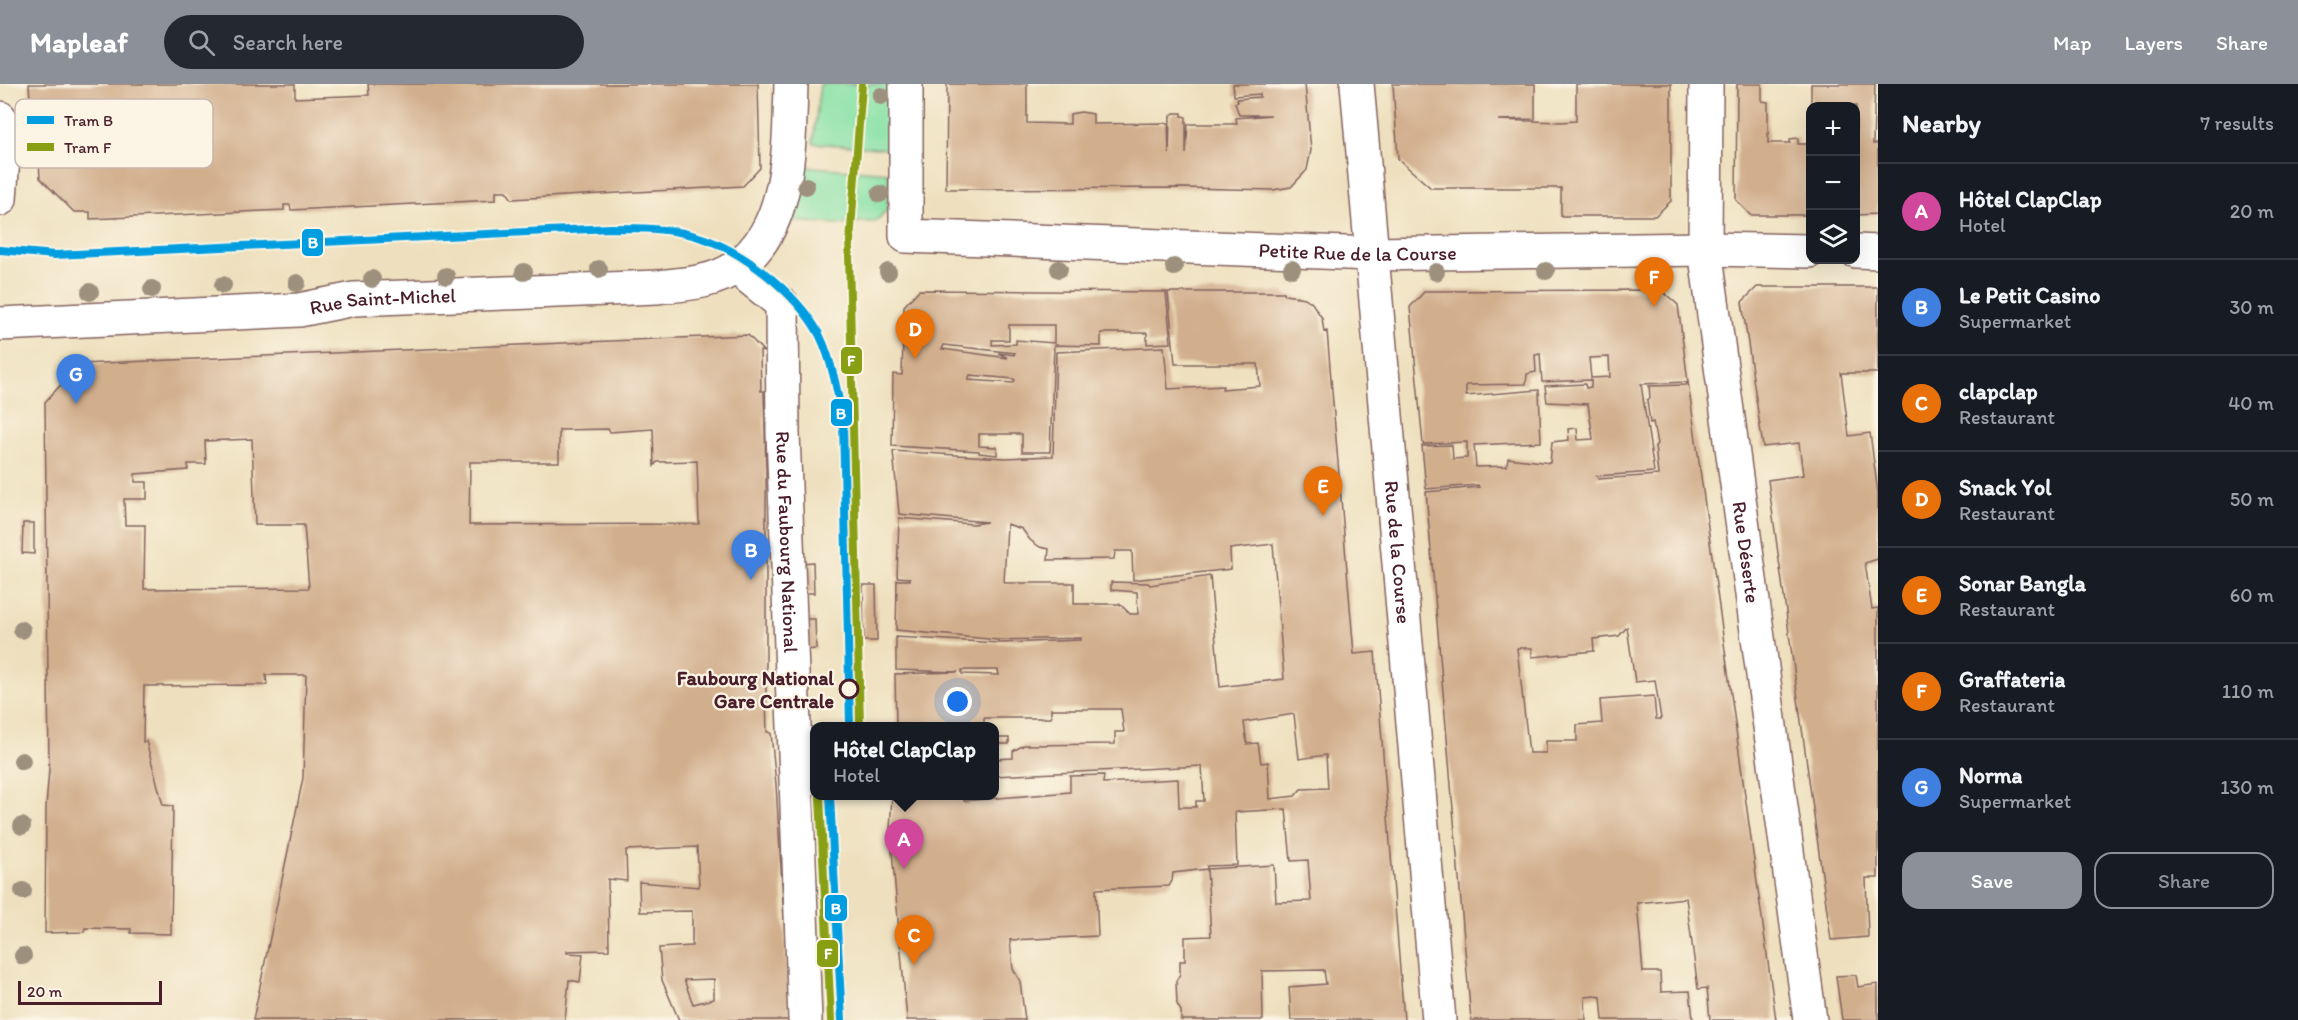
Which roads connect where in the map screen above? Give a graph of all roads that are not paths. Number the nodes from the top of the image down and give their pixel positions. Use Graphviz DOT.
graph roads {
  1 [pos="791,84"];
  2 [pos="906,84"];
  3 [pos="1357,84"];
  4 [pos="1706,84"];
  5 [pos="0,118"];
  6 [pos="0,199"];
  7 [pos="1705,249"];
  8 [pos="1806,251"];
  9 [pos="1860,251"];
  10 [pos="1878,252"];
  11 [pos="1371,254"];
  12 [pos="746,257"];
  13 [pos="0,324"];
  14 [pos="805,1020"];
  15 [pos="1440,1020"];
  16 [pos="1810,1020"];
  1 -- 12 [label="street"];
  2 -- 11 [label="street, Petite Rue de la Course"];
  3 -- 11 [label="street, Rue de la Course"];
  4 -- 7 [label="street, Rue Déserte"];
  5 -- 6 [label="street"];
  7 -- 8 [label="street, Petite Rue de la Course"];
  7 -- 11 [label="street, Petite Rue de la Course"];
  7 -- 16 [label="street, Rue Déserte"];
  9 -- 10 [label="street"];
  11 -- 15 [label="street, Rue de la Course"];
  12 -- 13 [label="street, Rue Saint-Michel"];
  12 -- 14 [label="street, Rue du Faubourg National"];
}
